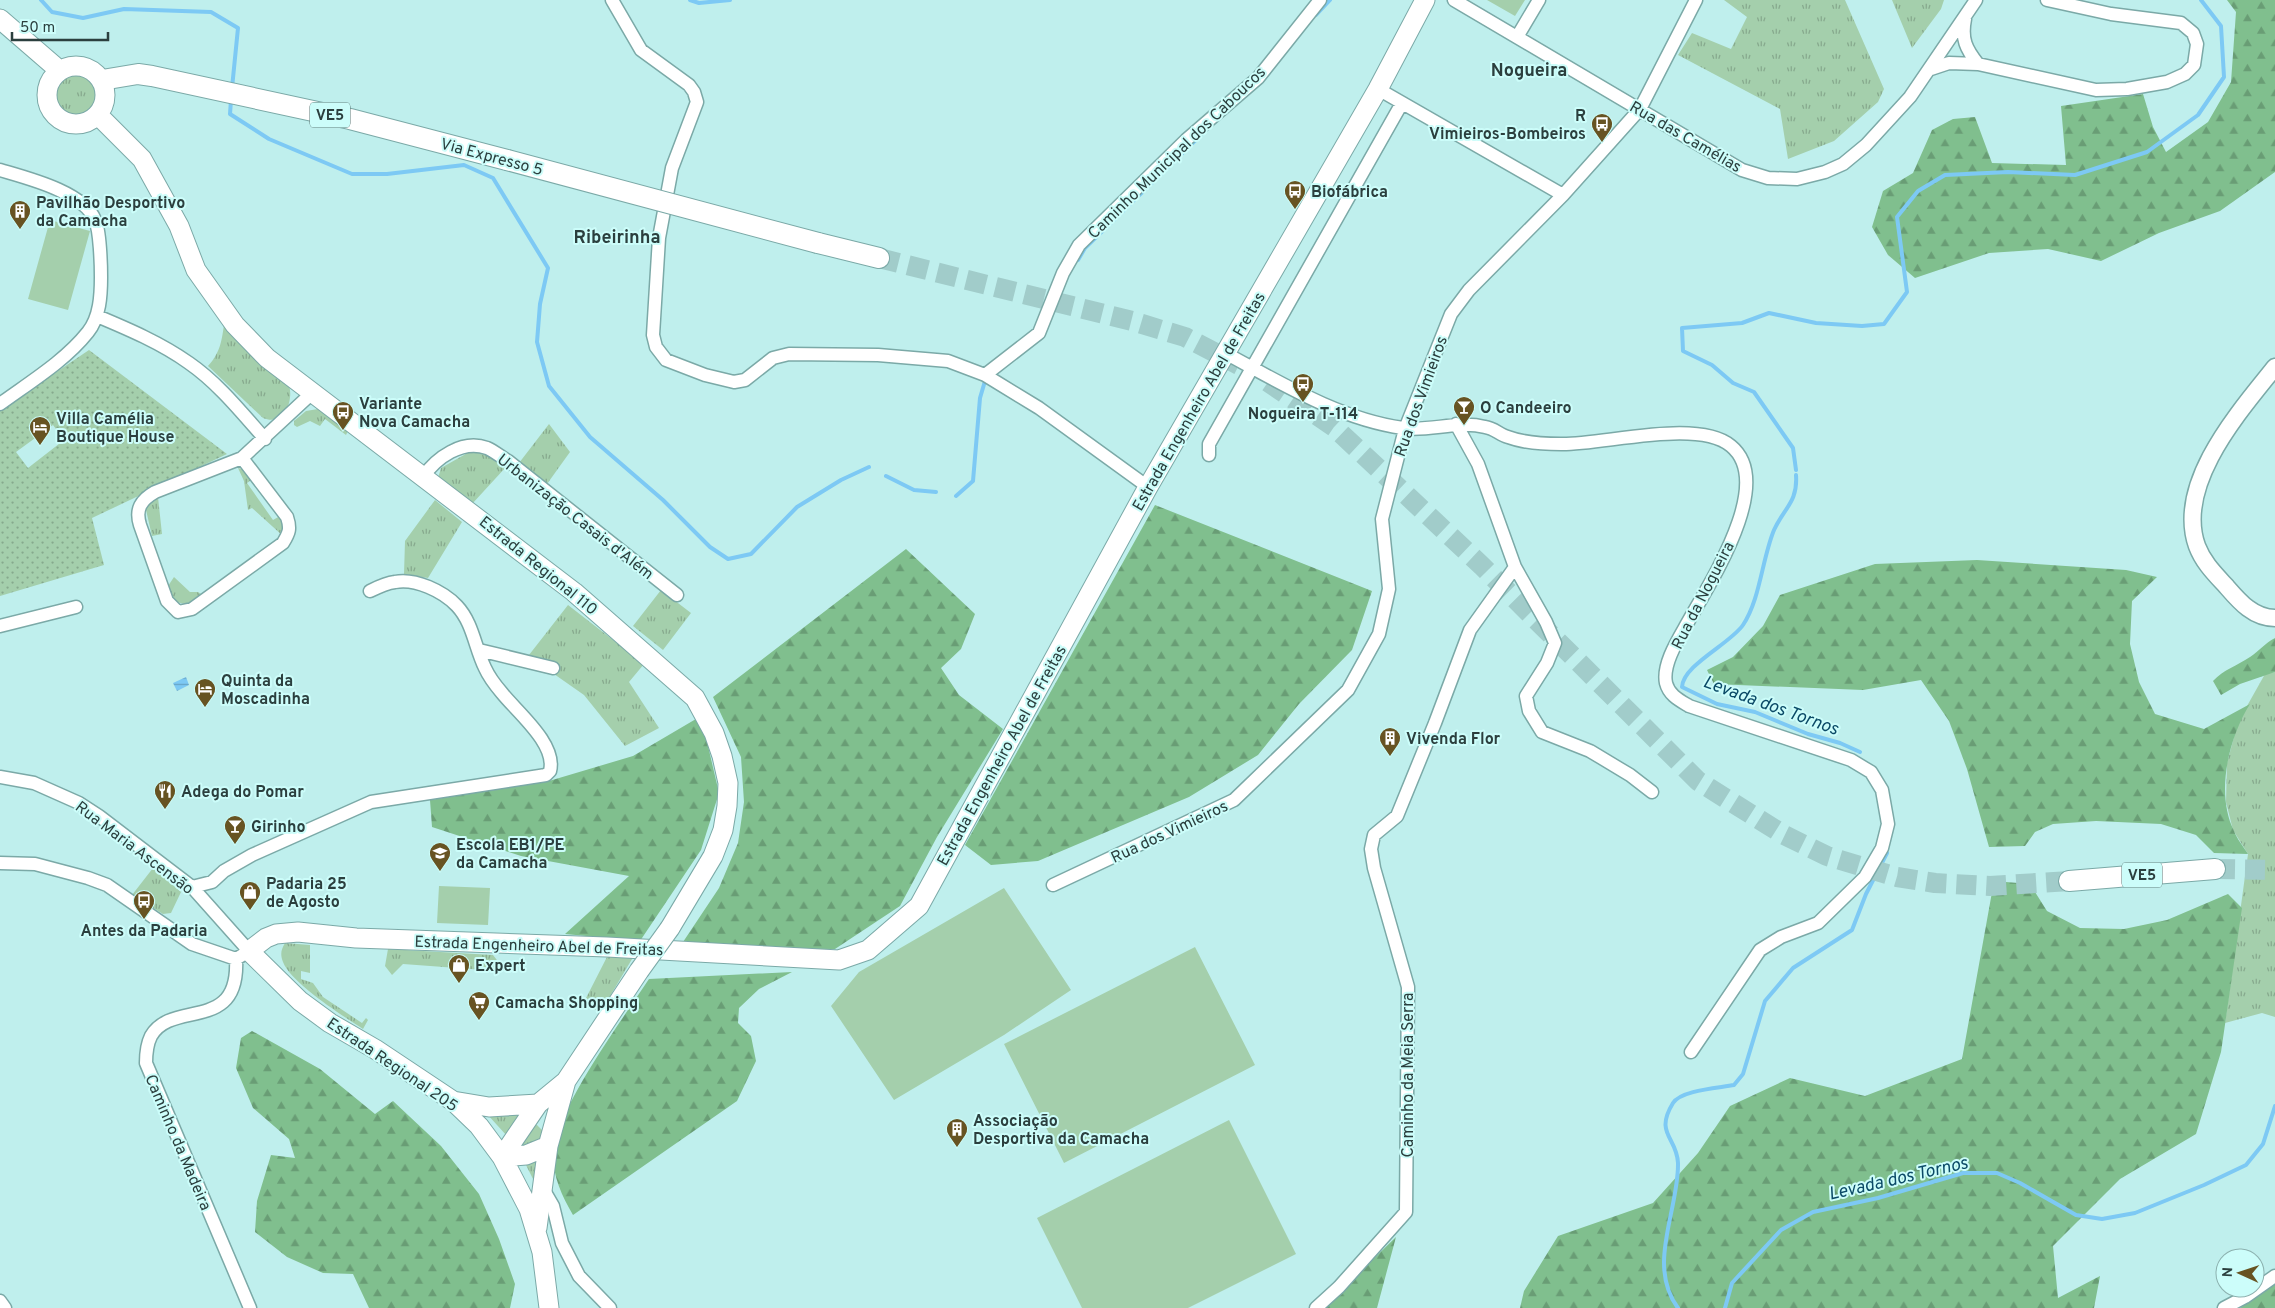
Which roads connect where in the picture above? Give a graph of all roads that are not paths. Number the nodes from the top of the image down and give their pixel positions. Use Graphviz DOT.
graph roads {
  1 [pos="612,0"];
  2 [pos="1320,0"];
  3 [pos="1425,0"];
  4 [pos="1540,0"];
  5 [pos="1696,0"];
  6 [pos="1976,0"];
  7 [pos="2047,0"];
  8 [pos="1460,2"];
  9 [pos="1966,17"];
  10 [pos="0,19"];
  11 [pos="1517,37"];
  12 [pos="1978,64"];
  13 [pos="1931,69"];
  14 [pos="59,70"];
  15 [pos="102,80"];
  16 [pos="1378,89"];
  17 [pos="1402,103"];
  18 [pos="1640,109"];
  19 [pos="98,115"];
  20 [pos="0,170"];
  21 [pos="1563,195"];
  22 [pos="879,258"];
  23 [pos="97,316"];
  24 [pos="1226,353"];
  25 [pos="2275,367"];
  26 [pos="1253,368"];
  27 [pos="985,375"];
  28 [pos="312,394"];
  29 [pos="0,404"];
  30 [pos="1456,424"];
  31 [pos="1405,429"];
  32 [pos="265,439"];
  33 [pos="1209,455"];
  34 [pos="242,458"];
  35 [pos="423,477"];
  36 [pos="1148,487"];
  37 [pos="1515,567"];
  38 [pos="370,591"];
  39 [pos="677,595"];
  40 [pos="76,607"];
  41 [pos="2275,618"];
  42 [pos="0,626"];
  43 [pos="479,650"];
  44 [pos="553,668"];
  45 [pos="0,777"];
  46 [pos="1652,792"];
  47 [pos="0,863"];
  48 [pos="2215,870"];
  49 [pos="2069,881"];
  50 [pos="1052,885"];
  51 [pos="192,887"];
  52 [pos="242,955"];
  53 [pos="1692,1052"];
  54 [pos="566,1081"];
  55 [pos="453,1101"];
  56 [pos="538,1104"];
  57 [pos="549,1139"];
  58 [pos="502,1157"];
  59 [pos="542,1187"];
  60 [pos="537,1231"];
  61 [pos="2275,1276"];
  62 [pos="0,1301"];
  63 [pos="5,1308"];
  64 [pos="250,1308"];
  65 [pos="549,1308"];
  66 [pos="610,1308"];
  67 [pos="1316,1308"];
  68 [pos="2224,1308"];
  1 -- 27 [label="street"];
  2 -- 27 [label="street, Caminho Municipal dos Caboucos"];
  3 -- 16 [label="main road, Estrada Engenheiro Abel de Freitas"];
  4 -- 11 [label="street"];
  5 -- 18 [label="street, Rua dos Vimieiros"];
  6 -- 9 [label="street, Rua das Camélias"];
  7 -- 12 [label="street"];
  8 -- 11 [label="street, Rua das Camélias"];
  9 -- 12 [label="street, Rua das Camélias"];
  9 -- 13 [label="street, Rua das Camélias"];
  10 -- 14 [label="main road"];
  11 -- 18 [label="street, Rua das Camélias"];
  12 -- 13 [label="street"];
  13 -- 18 [label="street, Rua das Camélias"];
  14 -- 15 [label="main road"];
  14 -- 19 [label="main road"];
  15 -- 19 [label="main road"];
  15 -- 22 [label="main road, Via Expresso 5 / VE5, bridge"];
  16 -- 17 [label="street"];
  16 -- 24 [label="main road, Estrada Engenheiro Abel de Freitas"];
  17 -- 21 [label="street"];
  17 -- 26 [label="street"];
  18 -- 21 [label="street, Rua dos Vimieiros"];
  19 -- 28 [label="main road, Estrada Regional 110"];
  20 -- 23 [label="street"];
  21 -- 31 [label="street, Rua dos Vimieiros"];
  23 -- 29 [label="street"];
  23 -- 32 [label="street"];
  24 -- 26 [label="street, Rua da Nogueira"];
  24 -- 36 [label="main road, Estrada Engenheiro Abel de Freitas"];
  25 -- 41 [label="street"];
  26 -- 31 [label="street, Rua da Nogueira"];
  26 -- 33 [label="street"];
  27 -- 36 [label="street"];
  28 -- 32 [label="street"];
  28 -- 35 [label="main road, Estrada Regional 110"];
  30 -- 31 [label="street, Rua da Nogueira"];
  30 -- 37 [label="street"];
  30 -- 53 [label="street, Rua da Nogueira"];
  31 -- 50 [label="street, Rua dos Vimieiros"];
  32 -- 34 [label="street"];
  34 -- 34 [label="street"];
  35 -- 39 [label="street, Urbanização Casais d'Além"];
  35 -- 54 [label="main road, Estrada Regional 110, bridge"];
  36 -- 52 [label="main road, Estrada Engenheiro Abel de Freitas"];
  37 -- 46 [label="street"];
  37 -- 67 [label="street, Caminho da Meia Serra"];
  38 -- 43 [label="street"];
  40 -- 42 [label="street"];
  43 -- 44 [label="street"];
  43 -- 51 [label="street"];
  45 -- 51 [label="street, Rua Maria Ascensão"];
  47 -- 52 [label="street"];
  48 -- 49 [label="main road, VE5"];
  51 -- 52 [label="street, Rua Maria Ascensão"];
  52 -- 55 [label="main road, Estrada Regional 205"];
  52 -- 64 [label="street, Caminho da Madeira"];
  54 -- 56 [label="main road, Estrada Regional 110"];
  54 -- 57 [label="main road, Estrada Regional 110"];
  55 -- 56 [label="main road"];
  55 -- 58 [label="main road, Estrada Regional 205"];
  56 -- 57 [label="main road"];
  56 -- 58 [label="main road, Estrada Regional 110"];
  57 -- 58 [label="main road"];
  57 -- 59 [label="main road, Estrada Regional 110"];
  58 -- 60 [label="main road, Estrada Regional 205"];
  59 -- 60 [label="main road, Estrada Regional 110"];
  59 -- 66 [label="street"];
  60 -- 65 [label="main road, Estrada Regional 205"];
  61 -- 68 [label="street"];
  62 -- 63 [label="street"];
}
